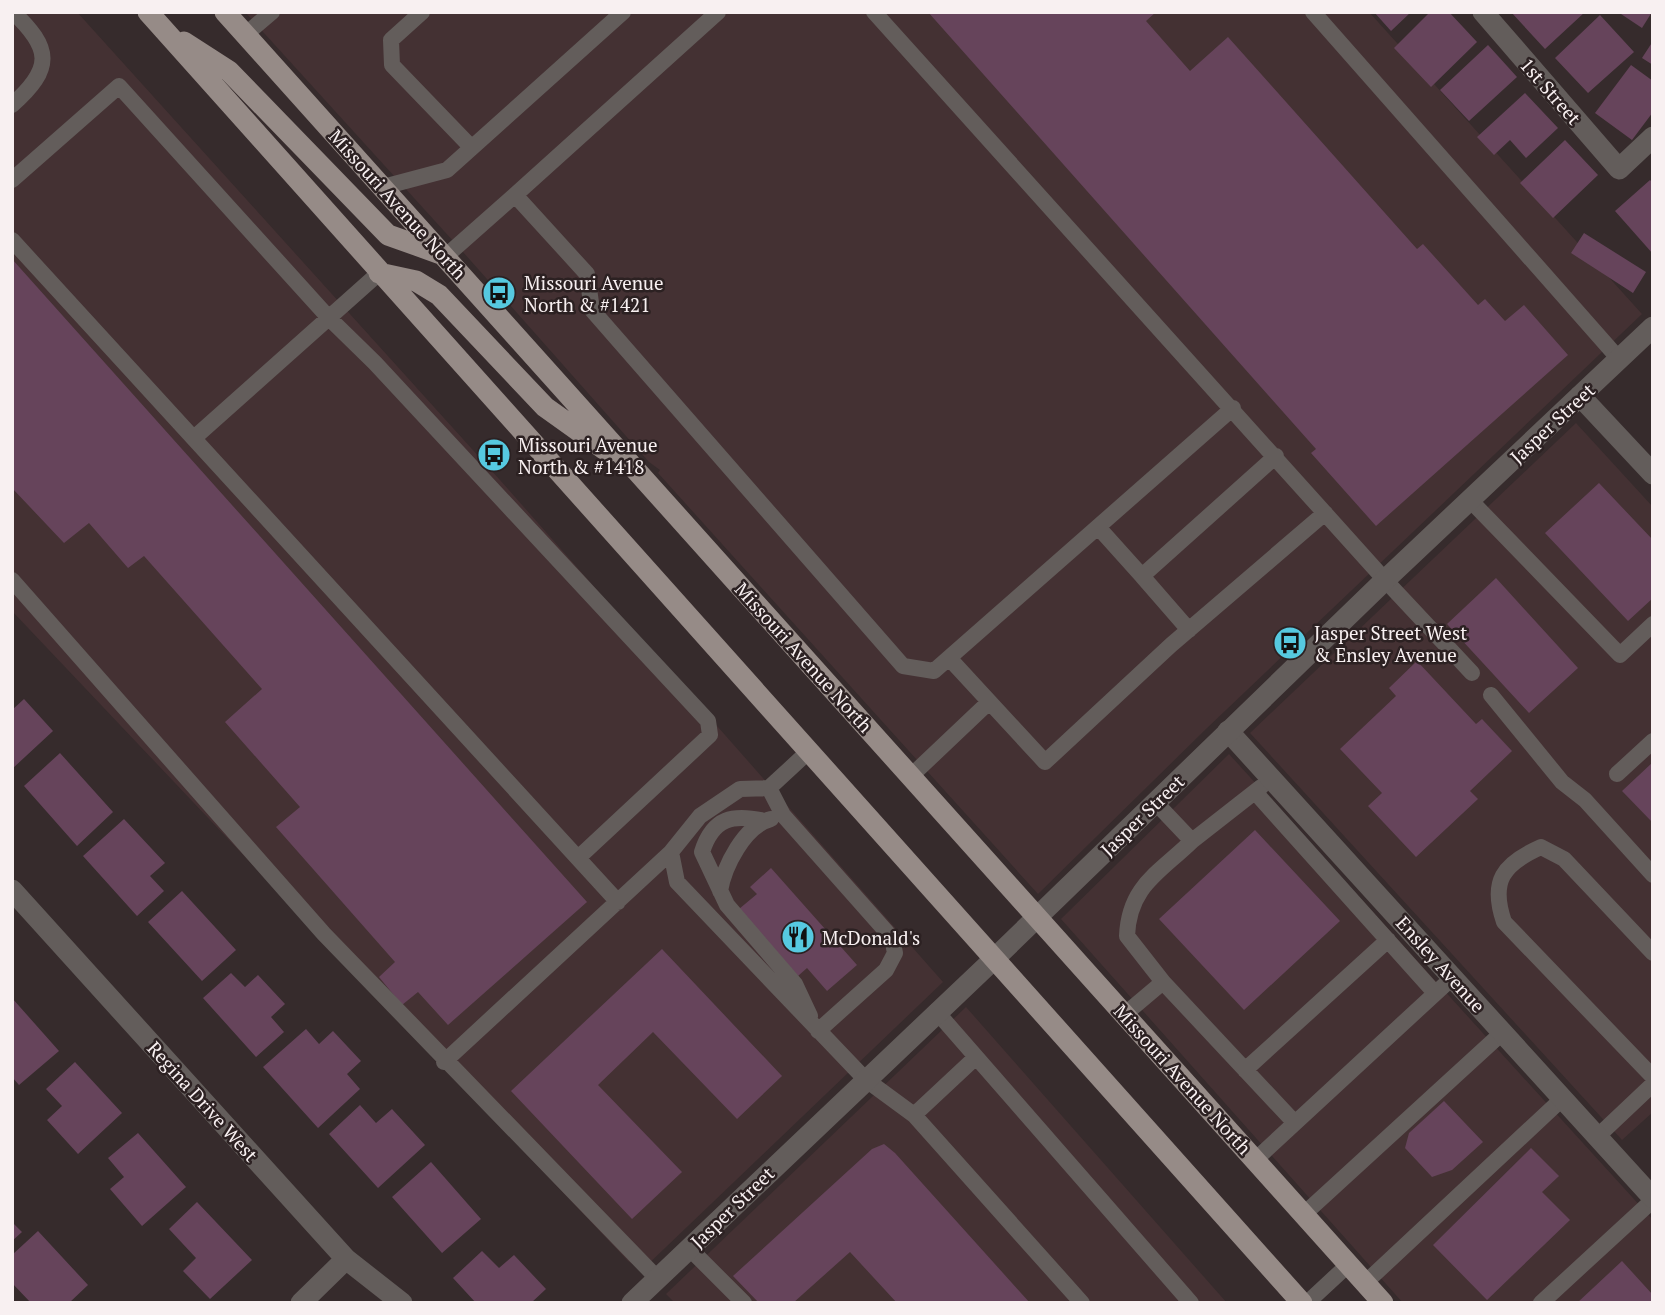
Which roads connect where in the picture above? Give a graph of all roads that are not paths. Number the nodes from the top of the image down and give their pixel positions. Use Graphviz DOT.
graph roads {
  1 [pos="225,12"];
  2 [pos="272,12"];
  3 [pos="422,12"];
  4 [pos="623,12"];
  5 [pos="718,12"];
  6 [pos="874,12"];
  7 [pos="1313,12"];
  8 [pos="1483,12"];
  9 [pos="13,14"];
  10 [pos="155,20"];
  11 [pos="245,35"];
  12 [pos="12,105"];
  13 [pos="1653,137"];
  14 [pos="471,147"];
  15 [pos="12,180"];
  16 [pos="383,187"];
  17 [pos="515,195"];
  18 [pos="12,240"];
  19 [pos="446,256"];
  20 [pos="379,273"];
  21 [pos="328,318"];
  22 [pos="1653,327"];
  23 [pos="1619,359"];
  24 [pos="1580,396"];
  25 [pos="1233,408"];
  26 [pos="194,438"];
  27 [pos="1276,456"];
  28 [pos="639,473"];
  29 [pos="1653,474"];
  30 [pos="1470,500"];
  31 [pos="1325,513"];
  32 [pos="1098,527"];
  33 [pos="1142,576"];
  34 [pos="12,580"];
  35 [pos="1385,580"];
  36 [pos="1653,624"];
  37 [pos="1189,630"];
  38 [pos="949,657"];
  39 [pos="1472,673"];
  40 [pos="1491,695"];
  41 [pos="988,703"];
  42 [pos="1228,731"];
  43 [pos="1653,741"];
  44 [pos="808,752"];
  45 [pos="1618,774"];
  46 [pos="911,776"];
  47 [pos="1263,785"];
  48 [pos="769,788"];
  49 [pos="1155,802"];
  50 [pos="783,815"];
  51 [pos="765,821"];
  52 [pos="1192,841"];
  53 [pos="671,852"];
  54 [pos="578,858"];
  55 [pos="1653,875"];
  56 [pos="12,890"];
  57 [pos="720,891"];
  58 [pos="618,902"];
  59 [pos="1039,917"];
  60 [pos="1388,940"];
  61 [pos="1653,953"];
  62 [pos="993,960"];
  63 [pos="1453,977"];
  64 [pos="1163,982"];
  65 [pos="1435,993"];
  66 [pos="936,1011"];
  67 [pos="1125,1014"];
  68 [pos="818,1031"];
  69 [pos="1503,1032"];
  70 [pos="975,1058"];
  71 [pos="444,1062"];
  72 [pos="1245,1070"];
  73 [pos="1653,1077"];
  74 [pos="865,1079"];
  75 [pos="1653,1084"];
  76 [pos="1563,1098"];
  77 [pos="914,1115"];
  78 [pos="1295,1123"];
  79 [pos="1598,1136"];
  80 [pos="1255,1160"];
  81 [pos="1653,1199"];
  82 [pos="1303,1215"];
  83 [pos="689,1248"];
  84 [pos="346,1259"];
  85 [pos="1348,1265"];
  86 [pos="657,1278"];
  87 [pos="1365,1283"];
  88 [pos="301,1303"];
  89 [pos="402,1303"];
  90 [pos="632,1303"];
  91 [pos="744,1303"];
  92 [pos="1082,1303"];
  93 [pos="1191,1303"];
  94 [pos="1304,1303"];
  95 [pos="1383,1303"];
  96 [pos="1542,1303"];
  1 -- 11 [label="main road, Missouri Avenue North"];
  2 -- 11 [label="lane"];
  3 -- 14 [label="lane"];
  4 -- 14 [label="lane"];
  5 -- 17 [label="lane"];
  6 -- 25 [label="lane"];
  7 -- 23 [label="lane"];
  8 -- 13 [label="street, 1st Street"];
  9 -- 12 [label="lane"];
  10 -- 19 [label="main road"];
  10 -- 20 [label="main road"];
  11 -- 16 [label="main road, Missouri Avenue North"];
  14 -- 16 [label="lane"];
  15 -- 21 [label="lane"];
  16 -- 19 [label="main road, Missouri Avenue North"];
  17 -- 19 [label="lane"];
  17 -- 38 [label="lane"];
  18 -- 26 [label="lane"];
  19 -- 28 [label="main road, Missouri Avenue North"];
  20 -- 21 [label="lane"];
  20 -- 28 [label="main road"];
  20 -- 44 [label="main road"];
  21 -- 26 [label="lane"];
  21 -- 54 [label="lane"];
  22 -- 23 [label="street, Jasper Street"];
  23 -- 24 [label="street, Jasper Street"];
  24 -- 29 [label="street"];
  24 -- 30 [label="street, Jasper Street"];
  25 -- 27 [label="lane"];
  25 -- 32 [label="lane"];
  26 -- 54 [label="lane"];
  27 -- 31 [label="lane"];
  27 -- 33 [label="lane"];
  28 -- 46 [label="main road, Missouri Avenue North"];
  30 -- 35 [label="street, Jasper Street"];
  30 -- 36 [label="lane"];
  31 -- 35 [label="lane"];
  31 -- 37 [label="lane"];
  32 -- 33 [label="lane"];
  32 -- 38 [label="lane"];
  33 -- 37 [label="lane"];
  34 -- 71 [label="lane"];
  35 -- 39 [label="lane"];
  35 -- 42 [label="street, Jasper Street"];
  37 -- 41 [label="lane"];
  38 -- 41 [label="lane"];
  40 -- 55 [label="lane"];
  41 -- 46 [label="lane"];
  42 -- 47 [label="street, Ensley Avenue"];
  42 -- 49 [label="street, Jasper Street"];
  43 -- 45 [label="lane"];
  44 -- 48 [label="lane"];
  44 -- 62 [label="main road"];
  46 -- 59 [label="main road, Missouri Avenue North"];
  47 -- 52 [label="lane"];
  47 -- 60 [label="lane"];
  47 -- 63 [label="street, Ensley Avenue"];
  48 -- 50 [label="lane"];
  48 -- 53 [label="lane"];
  49 -- 52 [label="lane"];
  49 -- 59 [label="street, Jasper Street"];
  50 -- 51 [label="lane"];
  50 -- 68 [label="lane"];
  51 -- 57 [label="lane"];
  51 -- 57 [label="lane"];
  52 -- 64 [label="lane"];
  53 -- 58 [label="lane"];
  53 -- 68 [label="lane"];
  54 -- 58 [label="lane"];
  56 -- 84 [label="street, Regina Drive West"];
  57 -- 68 [label="lane"];
  58 -- 71 [label="lane"];
  59 -- 62 [label="street, Jasper Street"];
  59 -- 67 [label="main road, Missouri Avenue North"];
  60 -- 65 [label="lane"];
  60 -- 72 [label="lane"];
  61 -- 73 [label="lane"];
  62 -- 66 [label="street, Jasper Street"];
  62 -- 94 [label="main road"];
  63 -- 65 [label="lane"];
  63 -- 69 [label="street, Ensley Avenue"];
  64 -- 67 [label="lane"];
  64 -- 72 [label="lane"];
  65 -- 78 [label="lane"];
  66 -- 70 [label="lane"];
  66 -- 74 [label="street, Jasper Street"];
  67 -- 80 [label="main road, Missouri Avenue North"];
  68 -- 74 [label="lane"];
  69 -- 76 [label="street, Ensley Avenue"];
  69 -- 82 [label="lane"];
  70 -- 77 [label="lane"];
  70 -- 93 [label="lane"];
  71 -- 86 [label="lane"];
  72 -- 78 [label="lane"];
  74 -- 77 [label="lane"];
  74 -- 83 [label="street, Jasper Street"];
  75 -- 79 [label="lane"];
  76 -- 79 [label="street, Ensley Avenue"];
  76 -- 87 [label="lane"];
  77 -- 92 [label="lane"];
  78 -- 80 [label="lane"];
  79 -- 81 [label="street, Ensley Avenue"];
  80 -- 82 [label="main road, Missouri Avenue North"];
  81 -- 96 [label="lane"];
  82 -- 85 [label="main road, Missouri Avenue North"];
  83 -- 86 [label="street, Jasper Street"];
  83 -- 91 [label="lane"];
  84 -- 88 [label="street"];
  84 -- 89 [label="street, Regina Drive West"];
  85 -- 87 [label="main road, Missouri Avenue North"];
  85 -- 94 [label="lane"];
  86 -- 90 [label="street, Jasper Street"];
  87 -- 95 [label="main road, Missouri Avenue North"];
}
